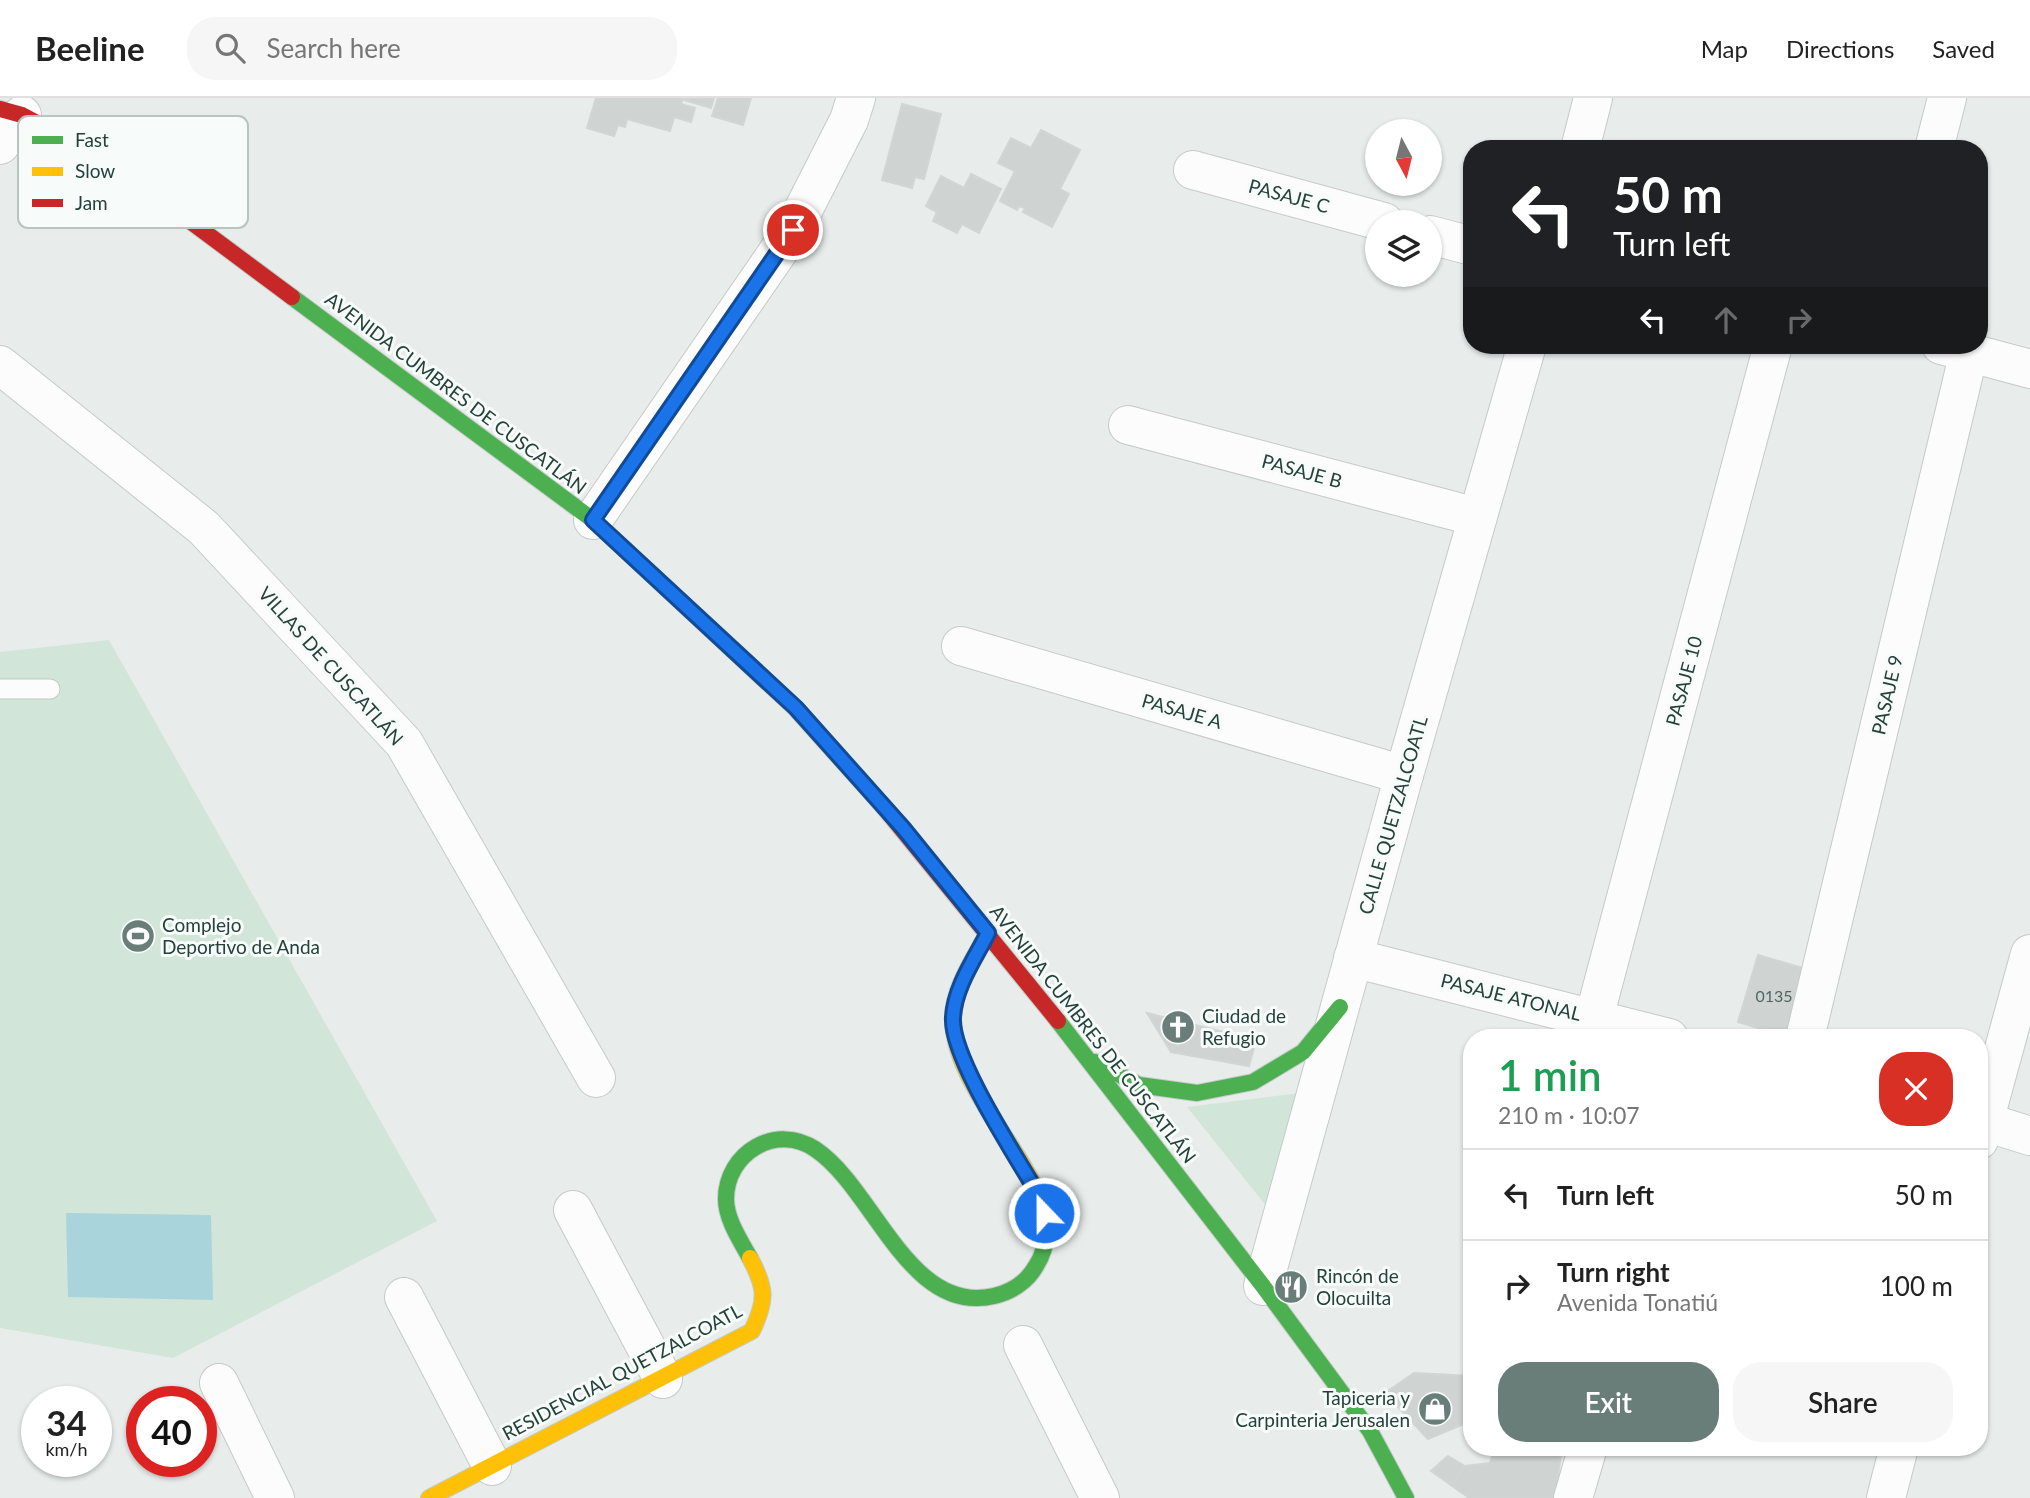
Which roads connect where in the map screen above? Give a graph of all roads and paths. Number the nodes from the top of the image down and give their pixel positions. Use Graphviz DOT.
graph roads {
  1 [pos="856,98"];
  2 [pos="1593,98"];
  3 [pos="1947,98"];
  4 [pos="1582,140"];
  5 [pos="1936,140"];
  6 [pos="1193,170"];
  7 [pos="1365,217"];
  8 [pos="200,228"];
  9 [pos="1442,238"];
  10 [pos="1463,244"];
  11 [pos="1524,354"];
  12 [pos="1771,354"];
  13 [pos="1954,354"];
  14 [pos="1976,354"];
  15 [pos="0,365"];
  16 [pos="2030,369"];
  17 [pos="1128,425"];
  18 [pos="1477,517"];
  19 [pos="593,520"];
  20 [pos="961,646"];
  21 [pos="0,689"];
  22 [pos="50,690"];
  23 [pos="1404,775"];
  24 [pos="988,933"];
  25 [pos="2030,954"];
  26 [pos="1353,958"];
  27 [pos="1340,1007"];
  28 [pos="1594,1018"];
  29 [pos="1635,1029"];
  30 [pos="1807,1029"];
  31 [pos="1088,1058"];
  32 [pos="596,1078"];
  33 [pos="1988,1102"];
  34 [pos="1988,1128"];
  35 [pos="2030,1136"];
  36 [pos="573,1210"];
  37 [pos="1263,1286"];
  38 [pos="404,1297"];
  39 [pos="1023,1345"];
  40 [pos="663,1379"];
  41 [pos="219,1383"];
  42 [pos="1585,1456"];
  43 [pos="1897,1456"];
  44 [pos="492,1466"];
  45 [pos="275,1498"];
  46 [pos="429,1498"];
  47 [pos="1100,1498"];
  48 [pos="1406,1498"];
  49 [pos="1573,1498"];
  50 [pos="1885,1498"];
  1 -- 19 [label="street"];
  2 -- 4 [label="street"];
  3 -- 5 [label="street"];
  6 -- 7 [label="street, PASAJE C"];
  8 -- 19 [label="main road, AVENIDA CUMBRES DE CUSCATLÁN"];
  9 -- 10 [label="street"];
  11 -- 18 [label="street, CALLE QUETZALCOATL"];
  12 -- 28 [label="street, PASAJE 10"];
  13 -- 30 [label="street, PASAJE 9"];
  14 -- 16 [label="street"];
  15 -- 32 [label="street, VILLAS DE CUSCATLÁN"];
  17 -- 18 [label="street, PASAJE B"];
  18 -- 23 [label="street, CALLE QUETZALCOATL"];
  19 -- 24 [label="main road, AVENIDA CUMBRES DE CUSCATLÁN"];
  20 -- 23 [label="street, PASAJE A"];
  21 -- 22 [label="lane"];
  23 -- 26 [label="street, CALLE QUETZALCOATL"];
  24 -- 31 [label="main road, AVENIDA CUMBRES DE CUSCATLÁN"];
  24 -- 40 [label="main road, RESIDENCIAL QUETZALCOATL"];
  25 -- 33 [label="street"];
  26 -- 27 [label="street, CALLE QUETZALCOATL"];
  26 -- 28 [label="street, PASAJE ATONAL"];
  27 -- 31 [label="main road"];
  27 -- 37 [label="street, CALLE QUETZALCOATL"];
  28 -- 29 [label="street, PASAJE ATONAL"];
  31 -- 37 [label="main road, AVENIDA CUMBRES DE CUSCATLÁN"];
  34 -- 35 [label="street"];
  36 -- 40 [label="street"];
  37 -- 48 [label="main road, AVENIDA CUMBRES DE CUSCATLÁN"];
  38 -- 44 [label="street"];
  39 -- 47 [label="street"];
  40 -- 44 [label="main road, RESIDENCIAL QUETZALCOATL"];
  41 -- 45 [label="street"];
  42 -- 49 [label="street"];
  43 -- 50 [label="street"];
  44 -- 46 [label="main road, RESIDENCIAL QUETZALCOATL"];
}
